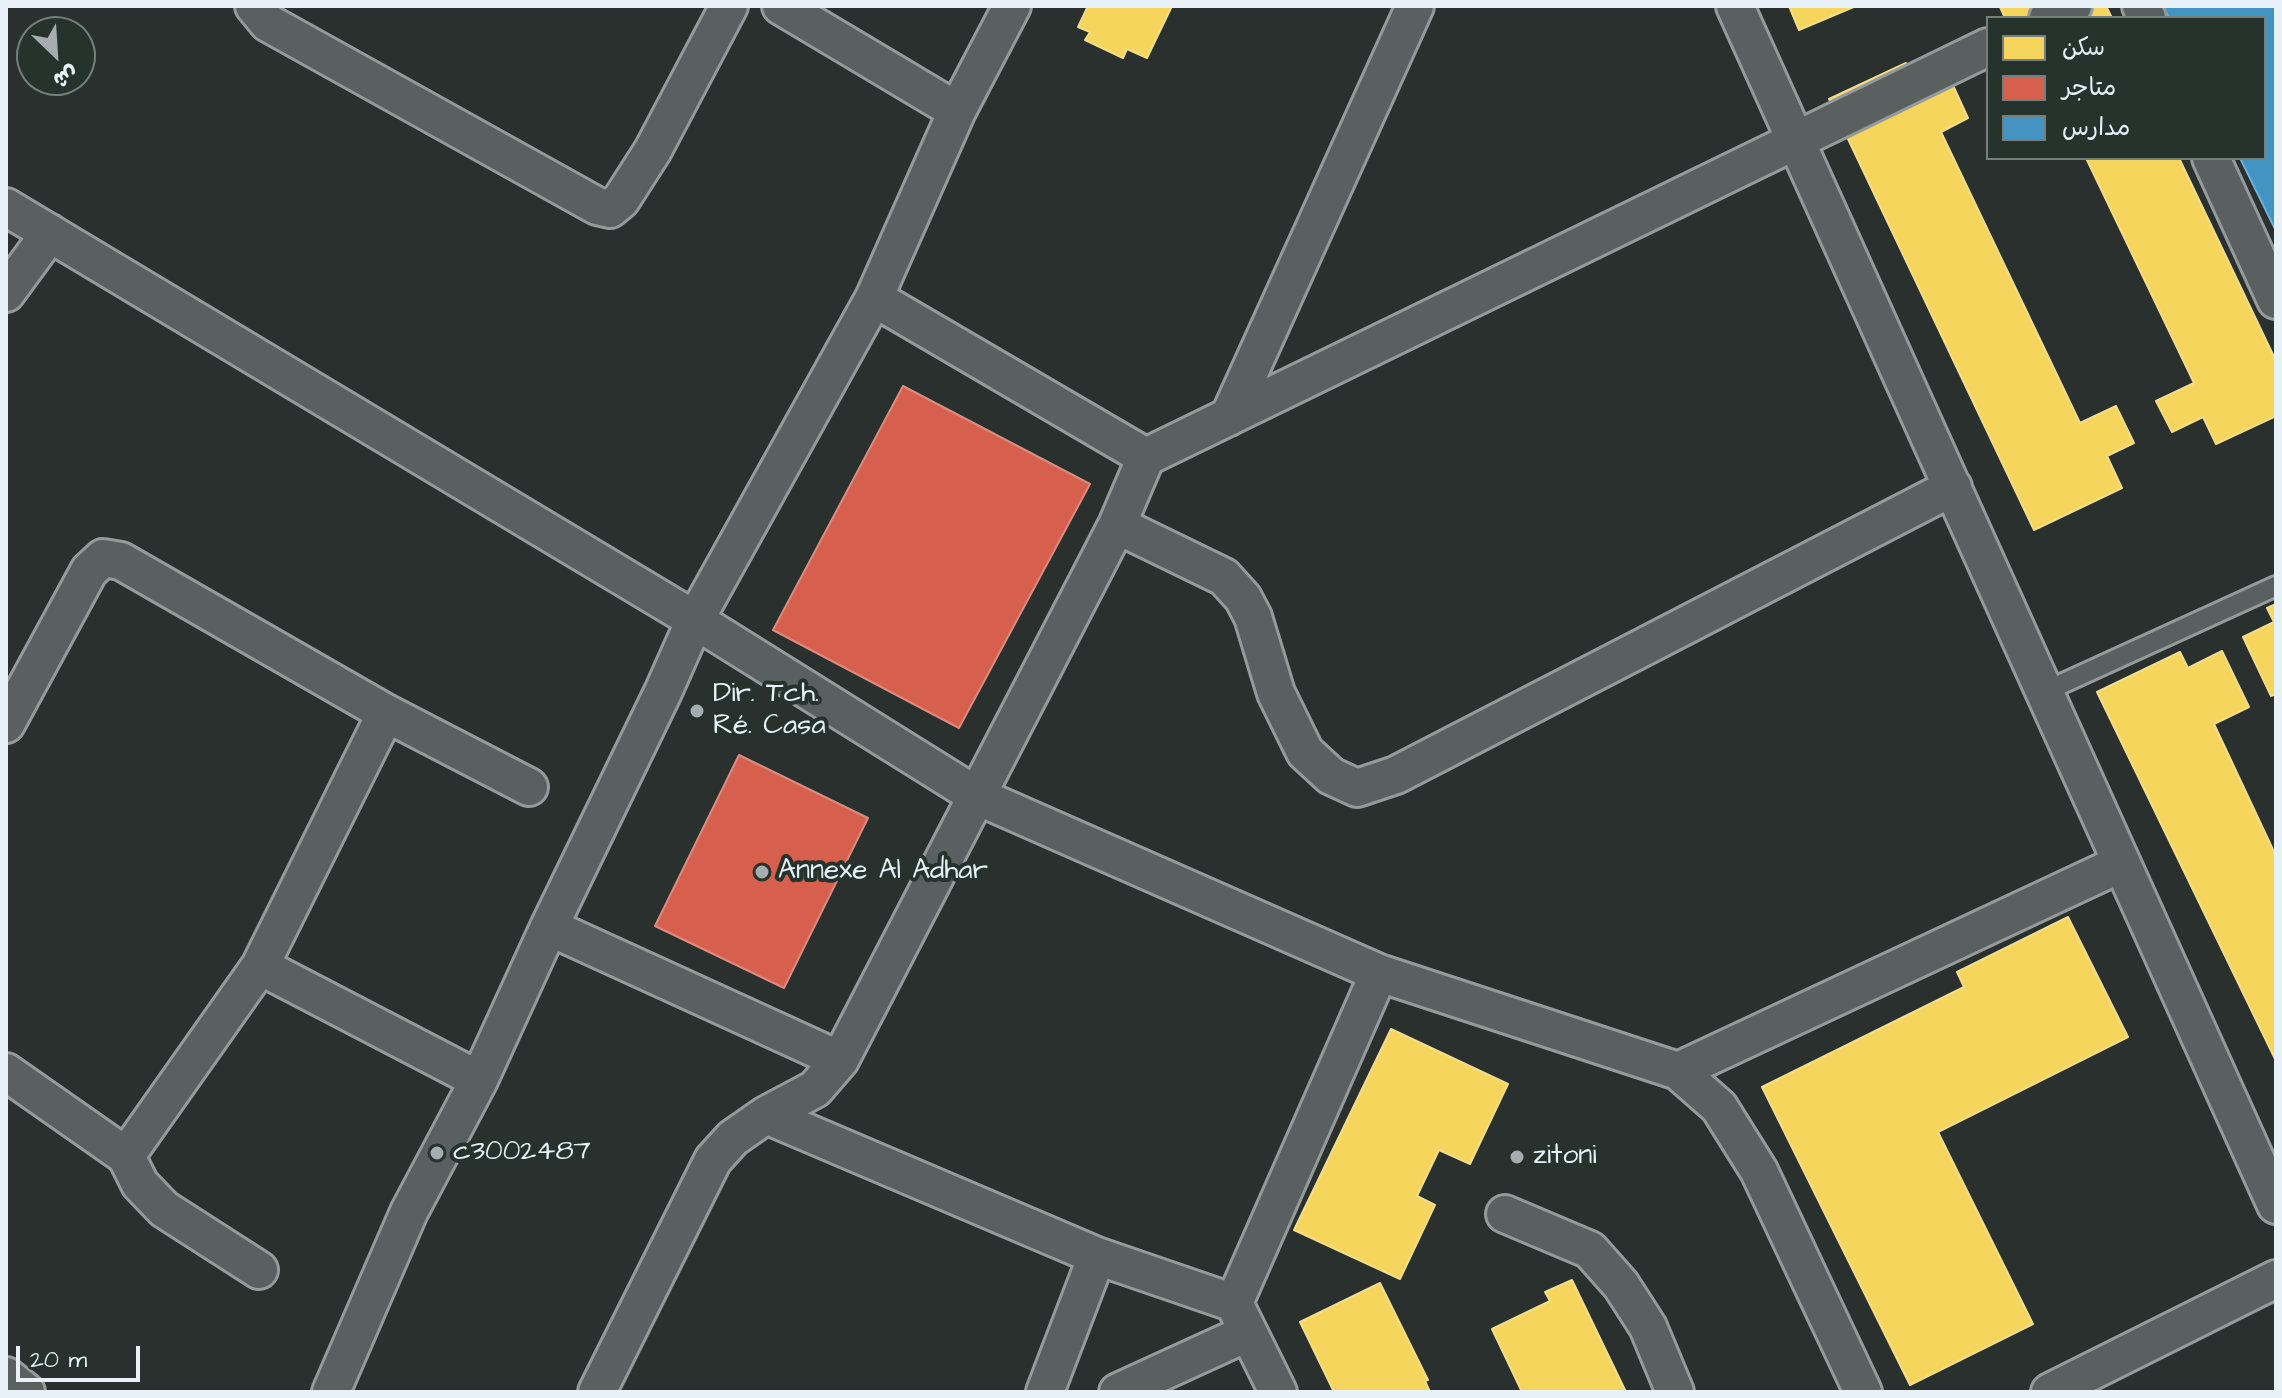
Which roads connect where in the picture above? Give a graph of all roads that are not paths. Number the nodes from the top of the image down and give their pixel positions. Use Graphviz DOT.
graph roads {
  1 [pos="254,6"];
  2 [pos="729,6"];
  3 [pos="781,6"];
  4 [pos="1012,6"];
  5 [pos="1415,6"];
  6 [pos="1735,6"];
  7 [pos="2073,6"];
  8 [pos="2052,16"];
  9 [pos="1986,48"];
  10 [pos="957,111"];
  11 [pos="1797,140"];
  12 [pos="2212,160"];
  13 [pos="6,207"];
  14 [pos="50,233"];
  15 [pos="6,293"];
  16 [pos="874,298"];
  17 [pos="2276,300"];
  18 [pos="1229,417"];
  19 [pos="1146,457"];
  20 [pos="1953,487"];
  21 [pos="1117,525"];
  22 [pos="2276,586"];
  23 [pos="695,620"];
  24 [pos="2046,691"];
  25 [pos="386,713"];
  26 [pos="6,724"];
  27 [pos="529,787"];
  28 [pos="977,796"];
  29 [pos="2120,864"];
  30 [pos="549,927"];
  31 [pos="260,966"];
  32 [pos="1379,973"];
  33 [pos="840,1060"];
  34 [pos="1678,1071"];
  35 [pos="6,1072"];
  36 [pos="479,1080"];
  37 [pos="766,1115"];
  38 [pos="126,1156"];
  39 [pos="2276,1205"];
  40 [pos="1505,1214"];
  41 [pos="1097,1256"];
  42 [pos="259,1270"];
  43 [pos="2276,1279"];
  44 [pos="1241,1318"];
  45 [pos="6,1376"];
  46 [pos="26,1392"];
  47 [pos="331,1392"];
  48 [pos="597,1392"];
  49 [pos="1045,1392"];
  50 [pos="1118,1392"];
  51 [pos="1278,1392"];
  52 [pos="1675,1392"];
  53 [pos="1863,1392"];
  54 [pos="2050,1392"];
  1 -- 2 [label="street"];
  3 -- 10 [label="street"];
  4 -- 10 [label="street"];
  5 -- 18 [label="street"];
  6 -- 11 [label="street"];
  7 -- 8 [label="street"];
  9 -- 11 [label="street"];
  10 -- 16 [label="street"];
  11 -- 18 [label="street"];
  11 -- 20 [label="street"];
  12 -- 17 [label="street"];
  13 -- 14 [label="street"];
  14 -- 15 [label="street"];
  14 -- 23 [label="street"];
  16 -- 19 [label="street"];
  16 -- 23 [label="street"];
  18 -- 19 [label="street"];
  19 -- 21 [label="street"];
  20 -- 21 [label="street"];
  20 -- 24 [label="street"];
  21 -- 28 [label="street"];
  22 -- 24 [label="lane"];
  23 -- 28 [label="street"];
  23 -- 30 [label="street"];
  24 -- 29 [label="street"];
  25 -- 26 [label="street"];
  25 -- 27 [label="street"];
  25 -- 31 [label="street"];
  28 -- 32 [label="street"];
  28 -- 33 [label="street"];
  29 -- 34 [label="street"];
  29 -- 39 [label="street"];
  30 -- 33 [label="street"];
  30 -- 36 [label="street"];
  31 -- 36 [label="street"];
  31 -- 38 [label="street"];
  32 -- 34 [label="street"];
  32 -- 44 [label="street"];
  33 -- 37 [label="street"];
  34 -- 53 [label="street"];
  35 -- 38 [label="street"];
  36 -- 47 [label="street"];
  37 -- 41 [label="street"];
  37 -- 48 [label="street"];
  38 -- 42 [label="street"];
  40 -- 52 [label="street"];
  41 -- 44 [label="street"];
  41 -- 49 [label="street"];
  43 -- 54 [label="street"];
  44 -- 50 [label="street"];
  44 -- 51 [label="street"];
  45 -- 46 [label="street"];
}
